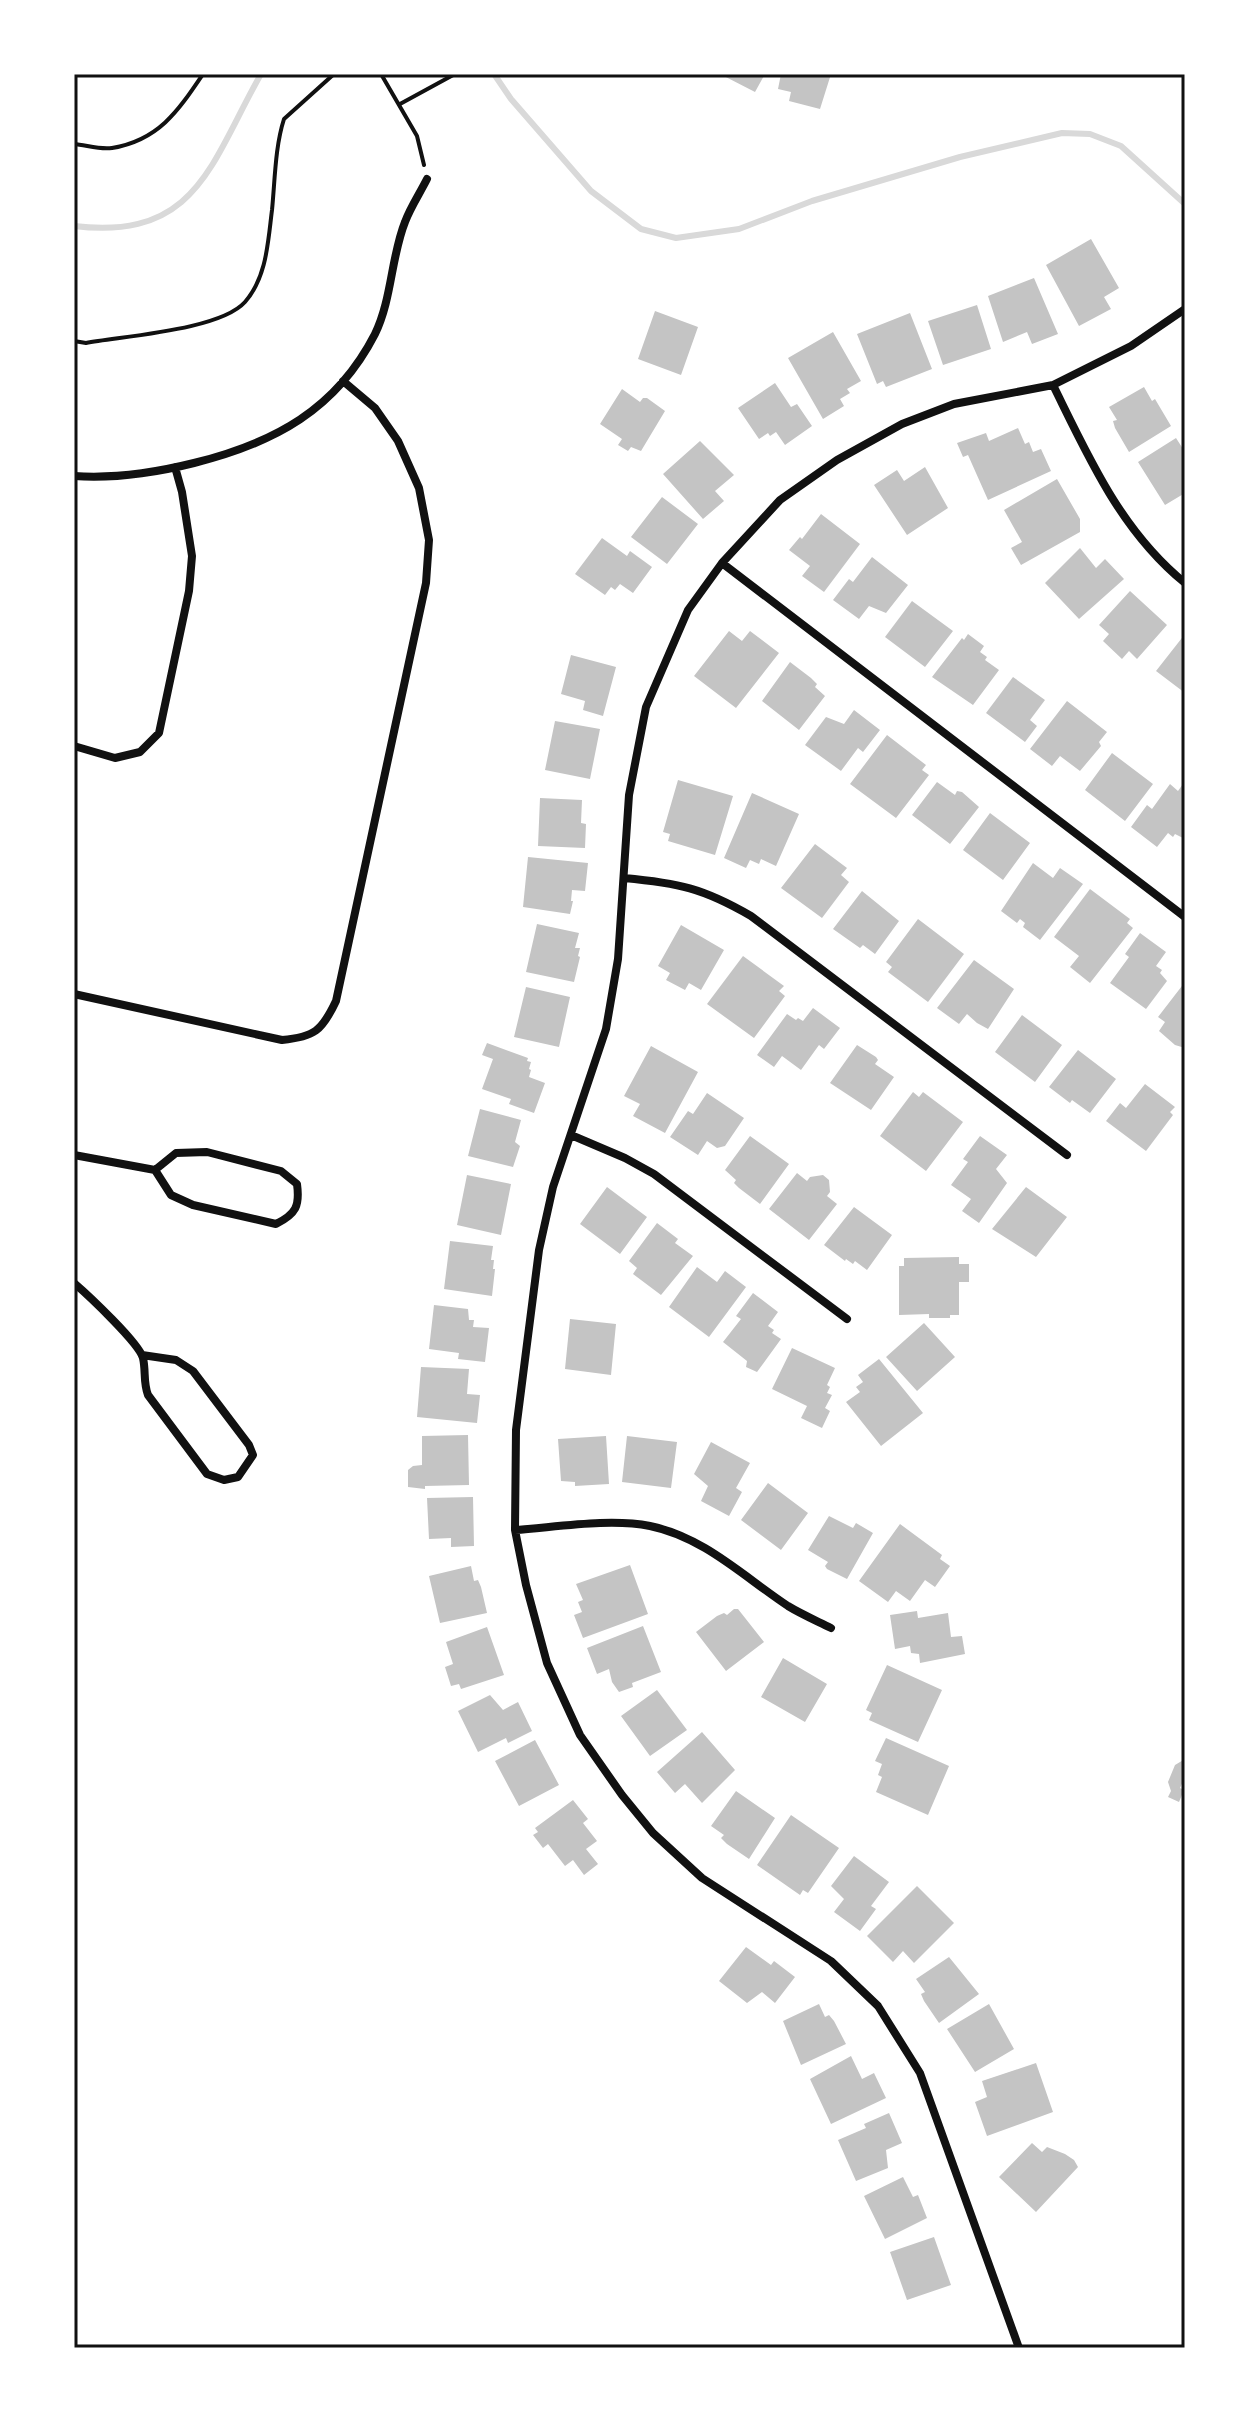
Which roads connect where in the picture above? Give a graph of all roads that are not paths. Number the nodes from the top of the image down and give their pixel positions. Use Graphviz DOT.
graph roads {
  1 [pos="427,179"];
  2 [pos="1185,309"];
  3 [pos="343,381"];
  4 [pos="1053,385"];
  5 [pos="175,467"];
  6 [pos="74,476"];
  7 [pos="722,563"];
  8 [pos="1185,583"];
  9 [pos="74,746"];
  10 [pos="624,878"];
  11 [pos="1185,917"];
  12 [pos="74,994"];
  13 [pos="571,1135"];
  14 [pos="74,1155"];
  15 [pos="1067,1155"];
  16 [pos="155,1170"];
  17 [pos="74,1283"];
  18 [pos="847,1319"];
  19 [pos="142,1355"];
  20 [pos="515,1530"];
  21 [pos="831,1628"];
  22 [pos="1019,2348"];
  1 -- 3 [label="street"];
  2 -- 4 [label="street"];
  3 -- 5 [label="street"];
  3 -- 12 [label="street"];
  4 -- 7 [label="street"];
  4 -- 8 [label="street"];
  5 -- 6 [label="street"];
  5 -- 9 [label="street"];
  7 -- 10 [label="street"];
  7 -- 11 [label="street"];
  10 -- 13 [label="street"];
  10 -- 15 [label="street"];
  13 -- 18 [label="street"];
  13 -- 20 [label="street"];
  14 -- 16 [label="street"];
  16 -- 16 [label="street"];
  17 -- 19 [label="street"];
  19 -- 19 [label="street"];
  20 -- 21 [label="street"];
  20 -- 22 [label="street"];
}
